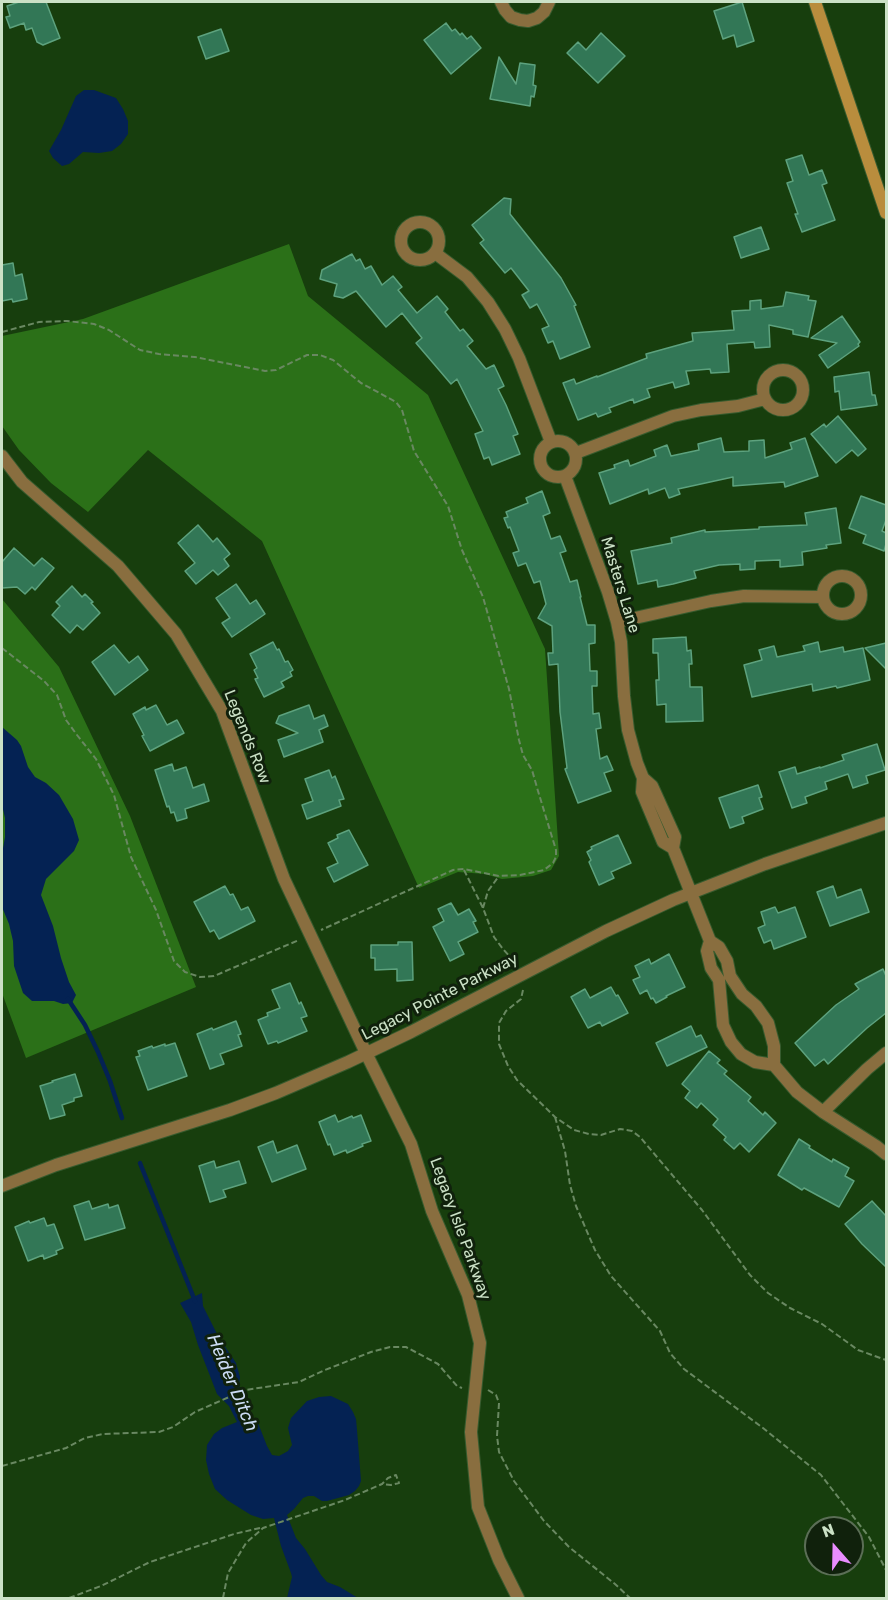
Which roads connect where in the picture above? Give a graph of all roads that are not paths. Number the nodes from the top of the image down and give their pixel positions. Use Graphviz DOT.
graph roads {
  1 [pos="501,2"];
  2 [pos="549,2"];
  3 [pos="816,2"];
  4 [pos="886,213"];
  5 [pos="435,253"];
  6 [pos="765,399"];
  7 [pos="551,442"];
  8 [pos="576,453"];
  9 [pos="2,456"];
  10 [pos="565,476"];
  11 [pos="823,597"];
  12 [pos="617,622"];
  13 [pos="886,823"];
  14 [pos="691,892"];
  15 [pos="725,978"];
  16 [pos="366,1053"];
  17 [pos="886,1053"];
  18 [pos="774,1065"];
  19 [pos="823,1112"];
  20 [pos="886,1154"];
  21 [pos="2,1186"];
  22 [pos="518,1599"];
  1 -- 2 [label="street"];
  3 -- 4 [label="street"];
  5 -- 7 [label="street"];
  6 -- 8 [label="street"];
  7 -- 8 [label="street"];
  7 -- 10 [label="street"];
  8 -- 10 [label="street"];
  9 -- 16 [label="street, Legends Row"];
  10 -- 12 [label="street, Masters Lane"];
  11 -- 12 [label="street"];
  12 -- 14 [label="street, Masters Lane"];
  13 -- 14 [label="street, Legacy Pointe Parkway"];
  14 -- 15 [label="street, Masters Lane"];
  14 -- 16 [label="street, Legacy Pointe Parkway"];
  15 -- 18 [label="street"];
  15 -- 18 [label="street"];
  16 -- 21 [label="street, Legacy Pointe Parkway"];
  16 -- 22 [label="street, Legacy Isle Parkway"];
  17 -- 19 [label="street"];
  18 -- 19 [label="street"];
  19 -- 20 [label="street"];
}
